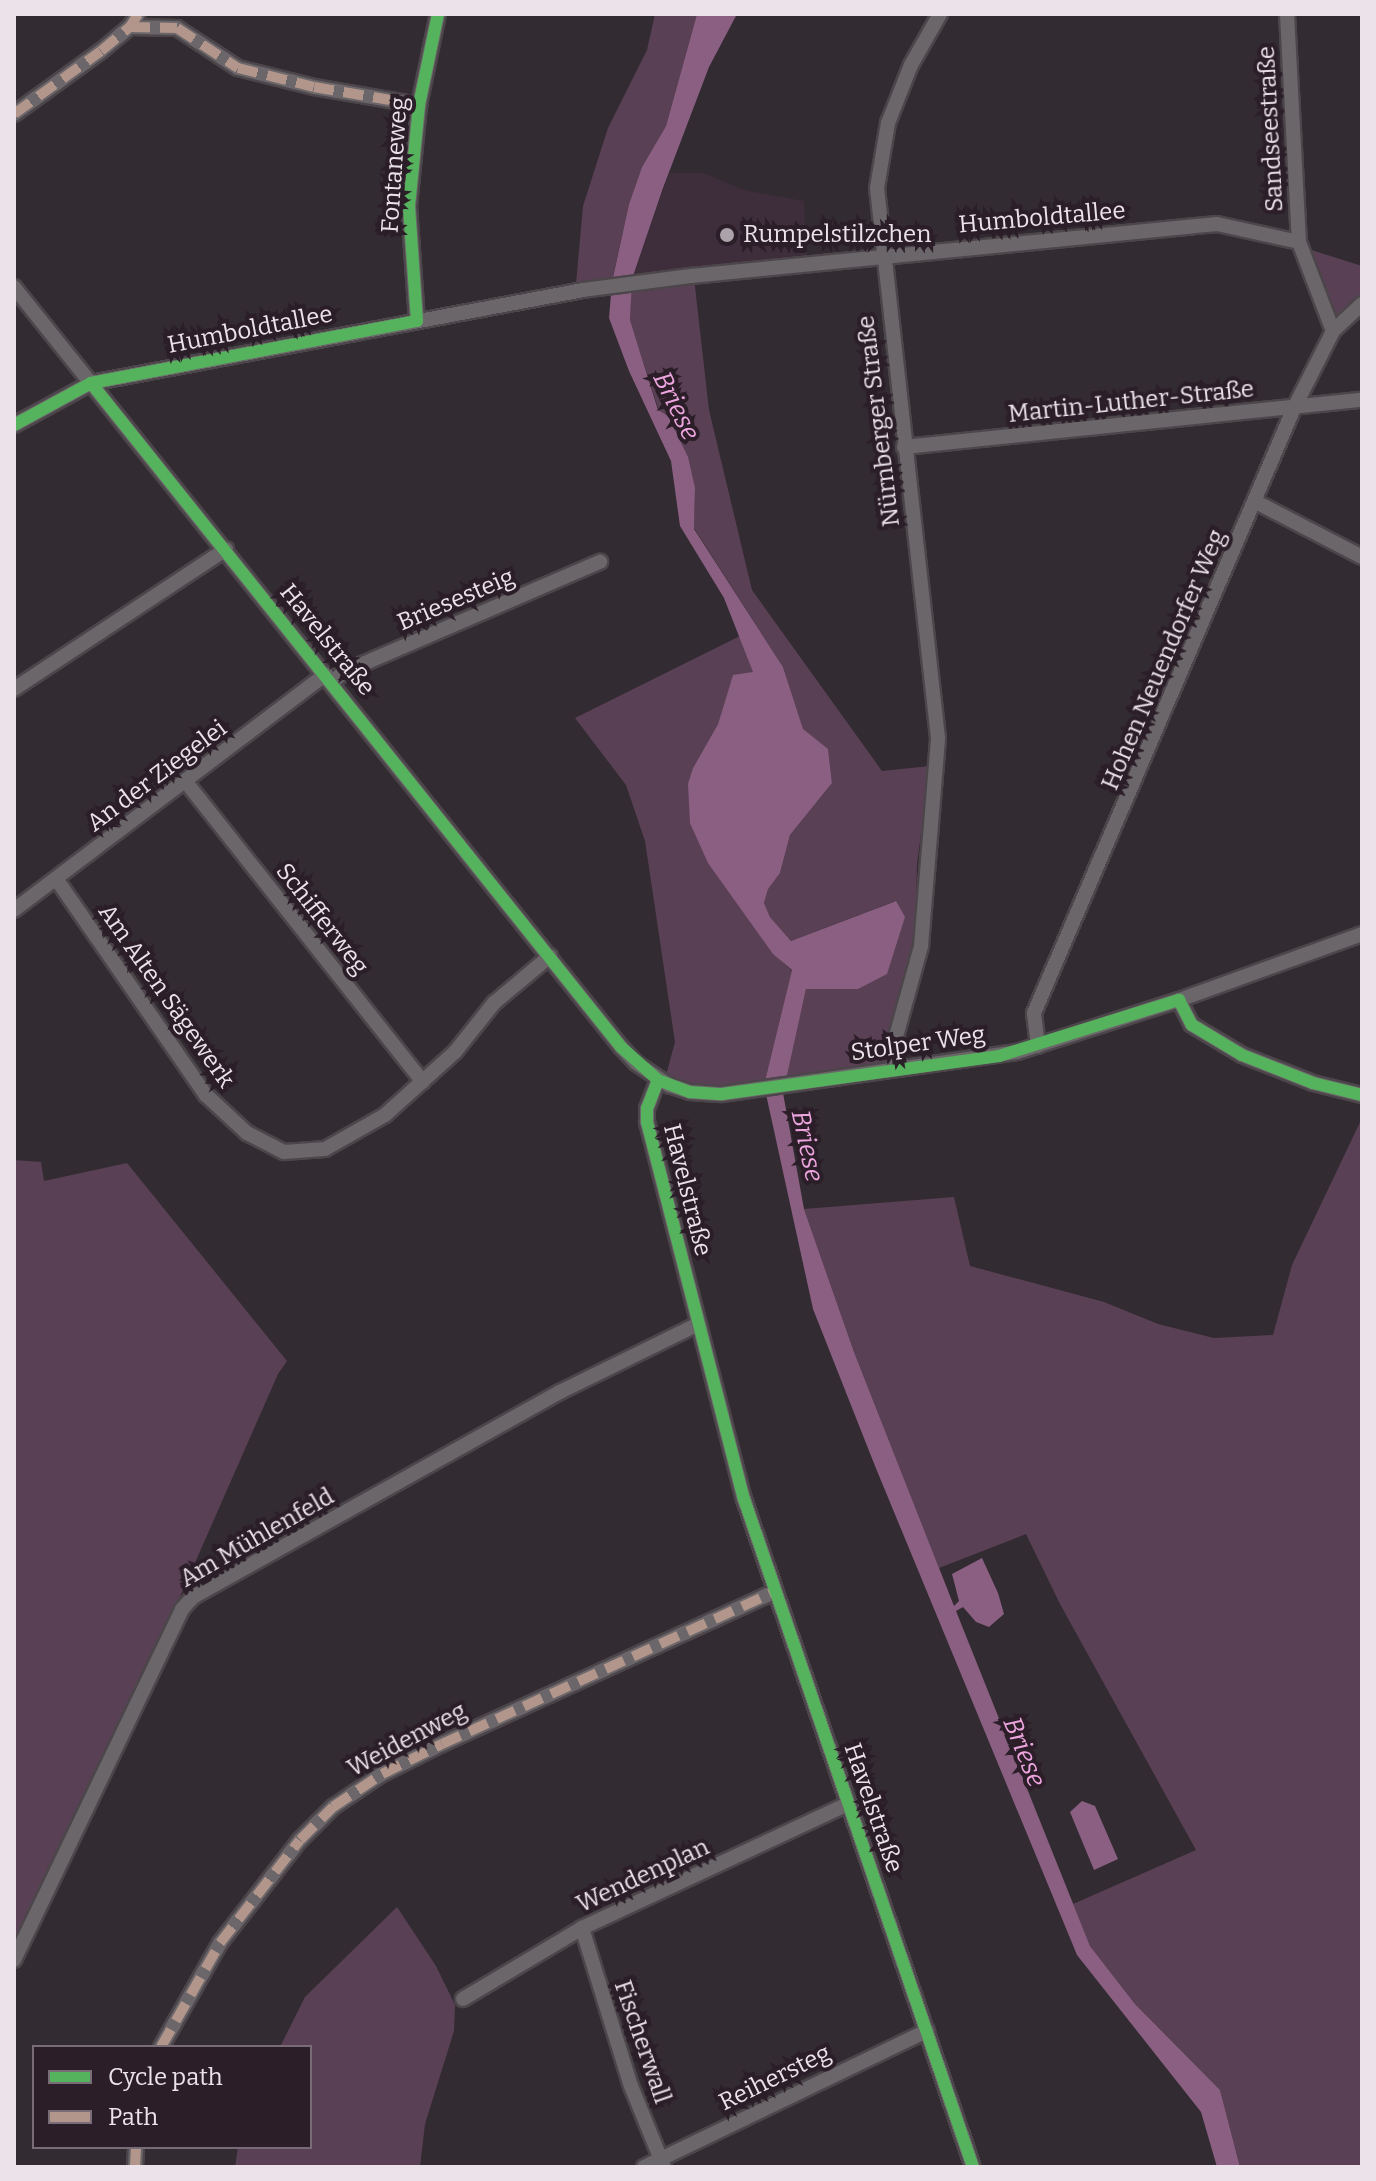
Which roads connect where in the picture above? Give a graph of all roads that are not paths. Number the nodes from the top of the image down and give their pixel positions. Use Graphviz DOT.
graph roads {
  1 [pos="170,14"];
  2 [pos="438,14"];
  3 [pos="940,14"];
  4 [pos="1287,14"];
  5 [pos="134,20"];
  6 [pos="177,28"];
  7 [pos="419,105"];
  8 [pos="14,114"];
  9 [pos="1299,242"];
  10 [pos="882,256"];
  11 [pos="14,287"];
  12 [pos="1362,304"];
  13 [pos="417,321"];
  14 [pos="1333,331"];
  15 [pos="91,383"];
  16 [pos="1362,400"];
  17 [pos="1294,408"];
  18 [pos="14,425"];
  19 [pos="904,447"];
  20 [pos="1256,502"];
  21 [pos="226,549"];
  22 [pos="1362,557"];
  23 [pos="600,562"];
  24 [pos="329,678"];
  25 [pos="14,689"];
  26 [pos="186,782"];
  27 [pos="57,880"];
  28 [pos="14,910"];
  29 [pos="1362,934"];
  30 [pos="550,956"];
  31 [pos="1179,1000"];
  32 [pos="1038,1046"];
  33 [pos="895,1069"];
  34 [pos="658,1080"];
  35 [pos="423,1082"];
  36 [pos="1362,1095"];
  37 [pos="698,1324"];
  38 [pos="774,1592"];
  39 [pos="848,1804"];
  40 [pos="582,1928"];
  41 [pos="14,1960"];
  42 [pos="463,1999"];
  43 [pos="927,2031"];
  44 [pos="162,2045"];
  45 [pos="662,2163"];
  46 [pos="644,2167"];
  47 [pos="973,2167"];
  1 -- 6 [label="street"];
  2 -- 7 [label="street, Fontaneweg"];
  3 -- 10 [label="street, Nürnberger Straße"];
  4 -- 9 [label="street, Sandseestraße"];
  5 -- 6 [label="street"];
  5 -- 8 [label="street"];
  6 -- 7 [label="street"];
  7 -- 13 [label="street, Fontaneweg"];
  9 -- 10 [label="street, Humboldtallee"];
  9 -- 14 [label="street"];
  10 -- 13 [label="street, Humboldtallee"];
  10 -- 19 [label="street, Nürnberger Straße"];
  11 -- 15 [label="street, Havelstraße"];
  12 -- 14 [label="street, Hohen Neuendorfer Weg"];
  13 -- 15 [label="street, Humboldtallee"];
  14 -- 17 [label="street, Hohen Neuendorfer Weg"];
  15 -- 18 [label="street, Humboldtallee"];
  15 -- 21 [label="street, Havelstraße"];
  16 -- 17 [label="street, Martin-Luther-Straße"];
  17 -- 19 [label="street, Martin-Luther-Straße"];
  17 -- 20 [label="street, Hohen Neuendorfer Weg"];
  19 -- 33 [label="street, Nürnberger Straße"];
  20 -- 22 [label="street"];
  20 -- 32 [label="street, Hohen Neuendorfer Weg"];
  21 -- 24 [label="street, Havelstraße"];
  21 -- 25 [label="street"];
  23 -- 24 [label="street, Briesesteig"];
  24 -- 26 [label="street, An der Ziegelei"];
  24 -- 30 [label="street, Havelstraße"];
  26 -- 27 [label="street, An der Ziegelei"];
  26 -- 35 [label="street, Schifferweg"];
  27 -- 28 [label="street, An der Ziegelei"];
  27 -- 35 [label="street, Am Alten Sägewerk"];
  29 -- 31 [label="street, Stolper Weg"];
  30 -- 34 [label="street, Havelstraße"];
  30 -- 35 [label="street, Am Alten Sägewerk"];
  31 -- 32 [label="street, Stolper Weg"];
  31 -- 36 [label="street"];
  32 -- 33 [label="street, Stolper Weg"];
  33 -- 34 [label="street, Stolper Weg"];
  34 -- 37 [label="street, Havelstraße"];
  37 -- 38 [label="street, Havelstraße"];
  37 -- 41 [label="street, Am Mühlenfeld"];
  38 -- 39 [label="street, Havelstraße"];
  38 -- 44 [label="street, Weidenweg"];
  39 -- 40 [label="street, Wendenplan"];
  39 -- 43 [label="street, Havelstraße"];
  40 -- 42 [label="street, Wendenplan"];
  40 -- 45 [label="street, Fischerwall"];
  43 -- 45 [label="street, Reihersteg"];
  43 -- 47 [label="street, Havelstraße"];
  45 -- 46 [label="street, Reihersteg"];
}
